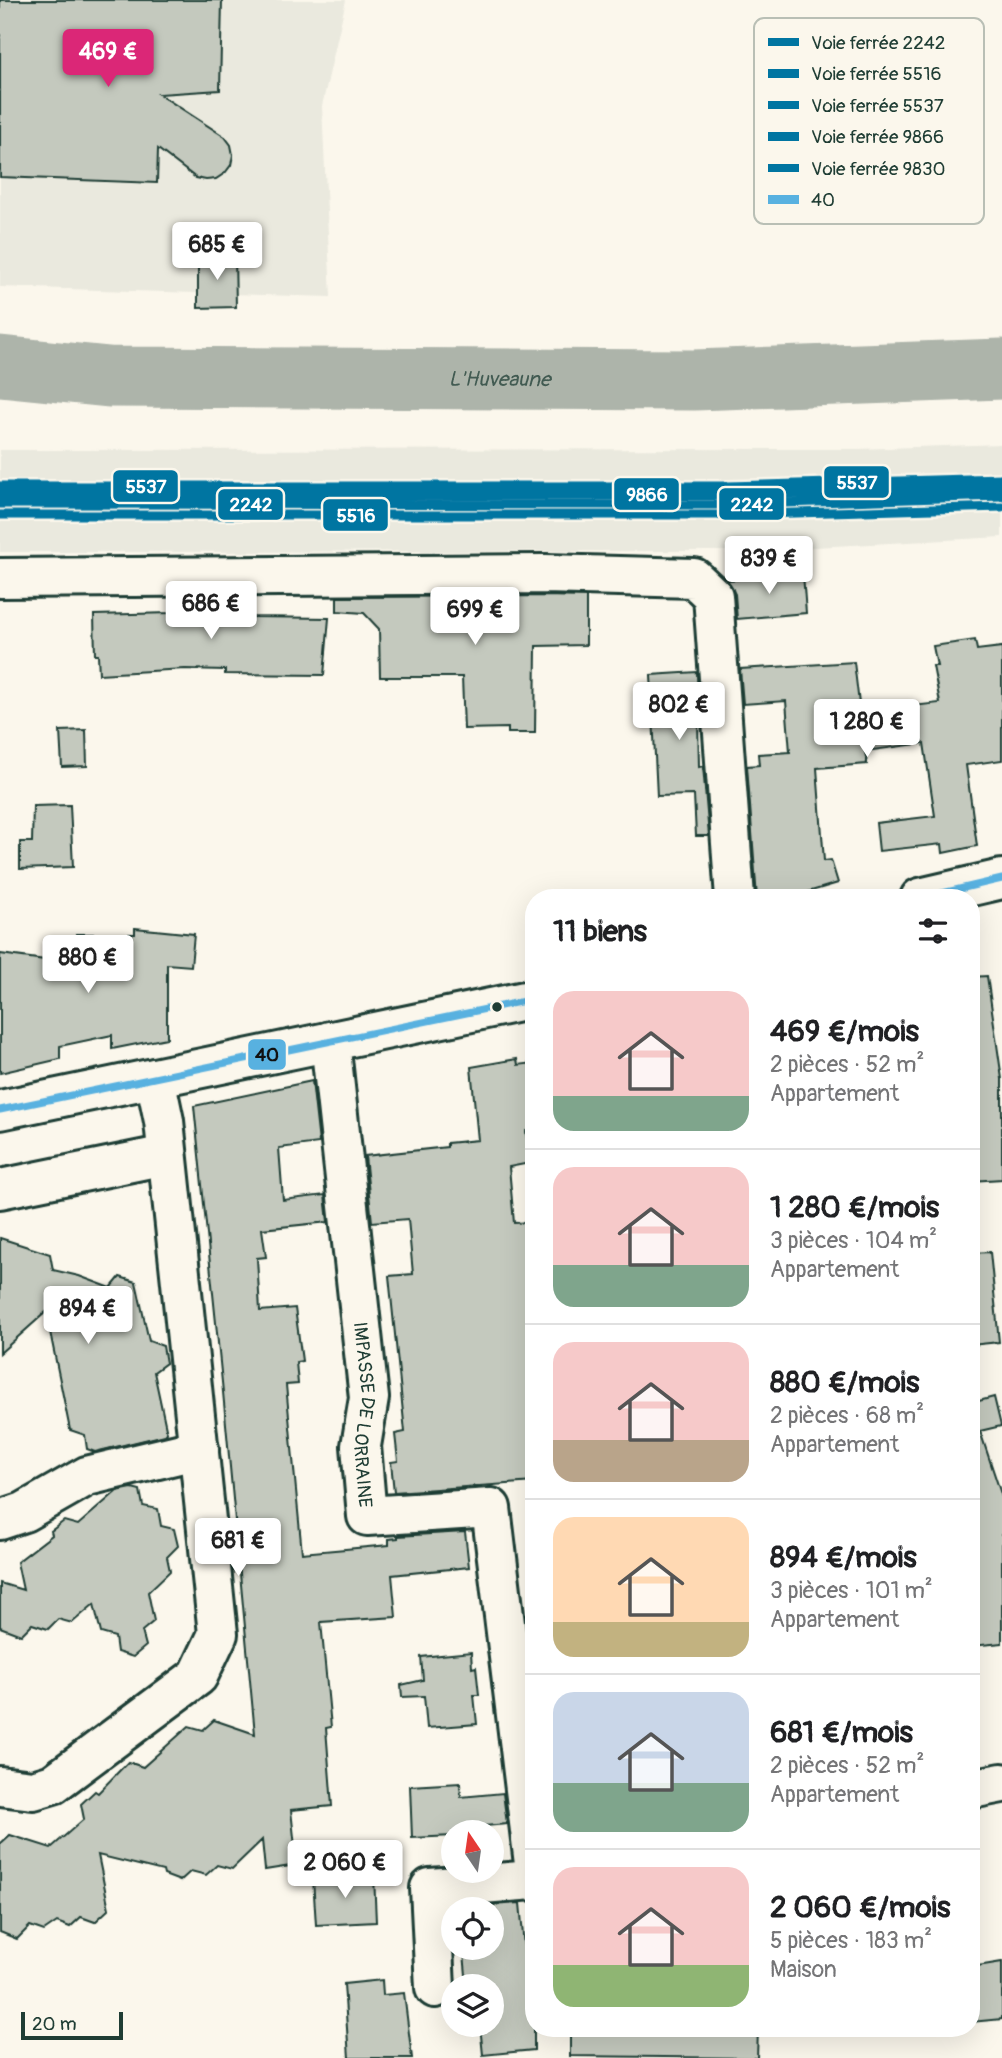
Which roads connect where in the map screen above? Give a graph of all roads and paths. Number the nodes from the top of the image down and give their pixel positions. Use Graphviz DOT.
graph roads {
  1 [pos="0,578"];
  2 [pos="1002,879"];
  3 [pos="734,889"];
  4 [pos="959,889"];
  5 [pos="525,1001"];
  6 [pos="330,1041"];
  7 [pos="155,1078"];
  8 [pos="0,1110"];
  9 [pos="166,1155"];
  10 [pos="0,1189"];
  11 [pos="199,1449"];
  12 [pos="0,1520"];
  13 [pos="1002,1783"];
  14 [pos="0,1786"];
  15 [pos="980,1787"];
  16 [pos="525,1789"];
  17 [pos="525,1881"];
  18 [pos="435,1988"];
  1 -- 3 [label="street"];
  2 -- 4 [label="street"];
  5 -- 6 [label="street"];
  6 -- 7 [label="street"];
  6 -- 16 [label="street, IMPASSE DE LORRAINE"];
  7 -- 8 [label="street"];
  7 -- 9 [label="street"];
  9 -- 10 [label="street"];
  9 -- 11 [label="street"];
  11 -- 12 [label="street"];
  11 -- 14 [label="street"];
  13 -- 15 [label="street"];
  17 -- 18 [label="street"];
}
